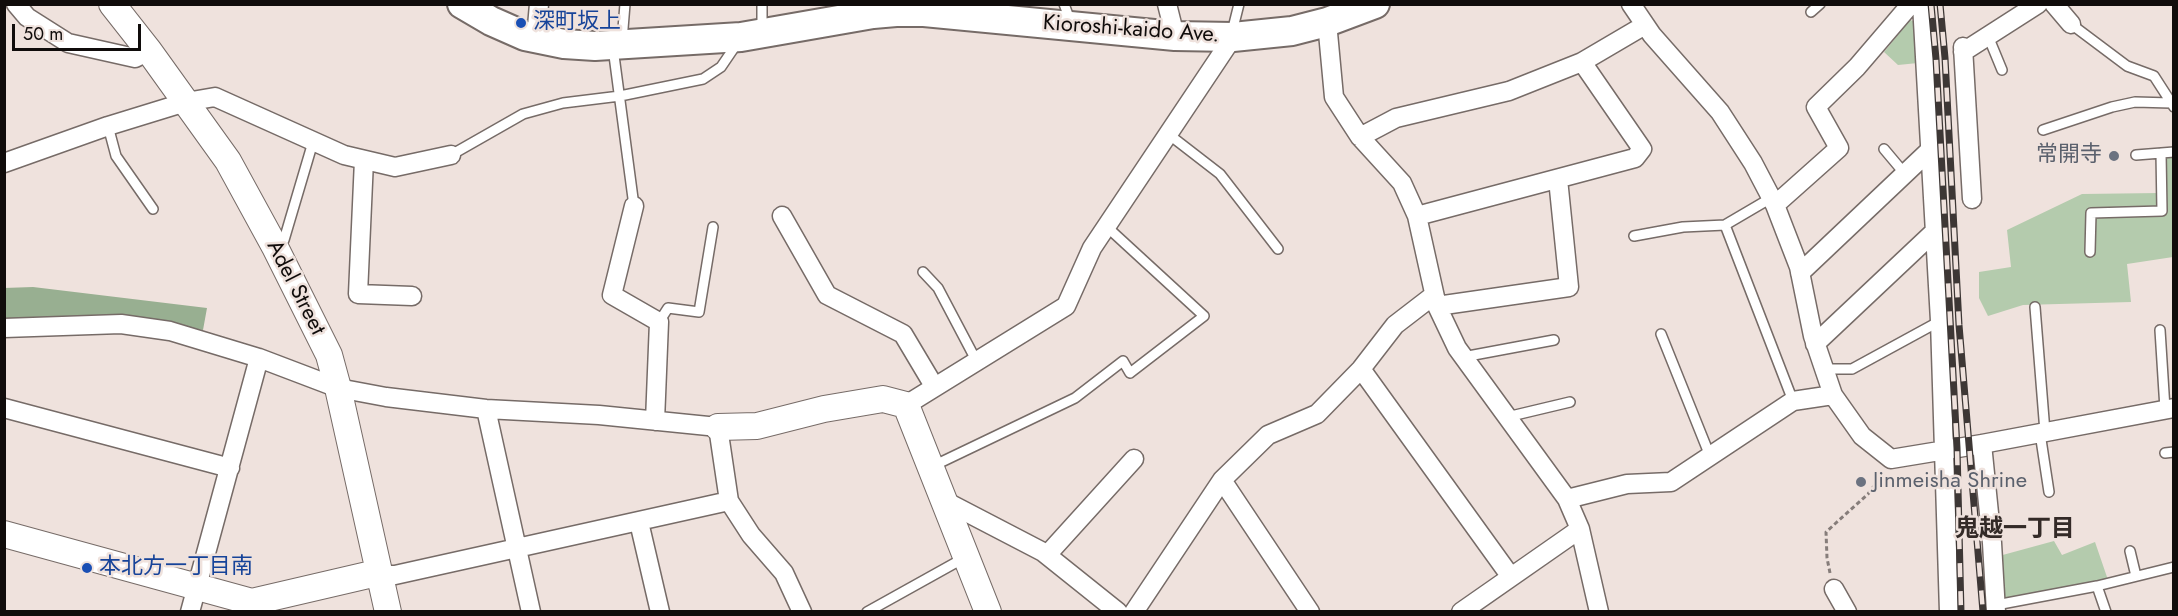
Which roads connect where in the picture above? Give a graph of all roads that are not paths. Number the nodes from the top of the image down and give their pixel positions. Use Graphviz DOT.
graph roads {
  1 [pos="14,4"];
  2 [pos="112,4"];
  3 [pos="462,4"];
  4 [pos="538,4"];
  5 [pos="625,4"];
  6 [pos="762,4"];
  7 [pos="1167,4"];
  8 [pos="1239,4"];
  9 [pos="1375,4"];
  10 [pos="1631,4"];
  11 [pos="1820,4"];
  12 [pos="1911,4"];
  13 [pos="1922,4"];
  14 [pos="2038,4"];
  15 [pos="2054,4"];
  16 [pos="4,10"];
  17 [pos="1811,12"];
  18 [pos="1068,15"];
  19 [pos="1327,22"];
  20 [pos="2071,24"];
  21 [pos="1645,25"];
  22 [pos="751,35"];
  23 [pos="1174,36"];
  24 [pos="1988,36"];
  25 [pos="1232,37"];
  26 [pos="536,38"];
  27 [pos="617,45"];
  28 [pos="149,51"];
  29 [pos="1582,62"];
  30 [pos="2002,70"];
  31 [pos="620,96"];
  32 [pos="186,102"];
  33 [pos="2172,105"];
  34 [pos="108,126"];
  35 [pos="2043,130"];
  36 [pos="1167,133"];
  37 [pos="1360,137"];
  38 [pos="313,142"];
  39 [pos="1884,149"];
  40 [pos="1930,150"];
  41 [pos="2174,152"];
  42 [pos="2161,153"];
  43 [pos="451,155"];
  44 [pos="2136,155"];
  45 [pos="6,159"];
  46 [pos="364,160"];
  47 [pos="1905,174"];
  48 [pos="1558,179"];
  49 [pos="1972,199"];
  50 [pos="1773,201"];
  51 [pos="634,206"];
  52 [pos="153,209"];
  53 [pos="782,216"];
  54 [pos="1416,216"];
  55 [pos="1725,225"];
  56 [pos="1106,226"];
  57 [pos="713,227"];
  58 [pos="1934,232"];
  59 [pos="1634,236"];
  60 [pos="275,247"];
  61 [pos="1278,249"];
  62 [pos="2090,252"];
  63 [pos="923,272"];
  64 [pos="1800,273"];
  65 [pos="412,296"];
  66 [pos="1435,301"];
  67 [pos="2035,307"];
  68 [pos="1940,321"];
  69 [pos="659,322"];
  70 [pos="4,328"];
  71 [pos="2160,330"];
  72 [pos="1661,334"];
  73 [pos="1554,340"];
  74 [pos="1815,344"];
  75 [pos="1463,357"];
  76 [pos="259,358"];
  77 [pos="977,362"];
  78 [pos="1361,369"];
  79 [pos="1824,369"];
  80 [pos="934,386"];
  81 [pos="338,388"];
  82 [pos="1833,395"];
  83 [pos="1793,401"];
  84 [pos="1570,402"];
  85 [pos="906,405"];
  86 [pos="4,408"];
  87 [pos="486,409"];
  88 [pos="2169,409"];
  89 [pos="1507,417"];
  90 [pos="655,420"];
  91 [pos="718,427"];
  92 [pos="2042,433"];
  93 [pos="1982,444"];
  94 [pos="1945,450"];
  95 [pos="1710,456"];
  96 [pos="1134,459"];
  97 [pos="930,467"];
  98 [pos="230,468"];
  99 [pos="1222,480"];
  100 [pos="2049,492"];
  101 [pos="1567,499"];
  102 [pos="943,500"];
  103 [pos="729,501"];
  104 [pos="639,522"];
  105 [pos="1580,529"];
  106 [pos="4,534"];
  107 [pos="516,548"];
  108 [pos="2130,551"];
  109 [pos="1047,555"];
  110 [pos="966,557"];
  111 [pos="2174,567"];
  112 [pos="380,575"];
  113 [pos="2136,576"];
  114 [pos="1511,577"];
  115 [pos="2097,586"];
  116 [pos="196,587"];
  117 [pos="1834,589"];
  118 [pos="253,607"];
  119 [pos="1996,608"];
  120 [pos="190,612"];
  121 [pos="388,612"];
  122 [pos="531,612"];
  123 [pos="660,612"];
  124 [pos="802,612"];
  125 [pos="867,612"];
  126 [pos="987,612"];
  127 [pos="1118,612"];
  128 [pos="1134,612"];
  129 [pos="1310,612"];
  130 [pos="1461,612"];
  131 [pos="1599,612"];
  132 [pos="1847,612"];
  133 [pos="1949,612"];
  134 [pos="2106,612"];
  1 -- 16 [label="street"];
  1 -- 28 [label="street"];
  2 -- 28 [label="street, Adel Street"];
  3 -- 26 [label="main road, Kioroshi-kaido Ave."];
  4 -- 26 [label="street"];
  5 -- 27 [label="lane"];
  6 -- 22 [label="lane"];
  7 -- 23 [label="street"];
  8 -- 25 [label="lane"];
  9 -- 19 [label="main road, Kioroshi-kaido Ave."];
  10 -- 21 [label="street"];
  11 -- 17 [label="lane"];
  12 -- 50 [label="street"];
  13 -- 40 [label="street"];
  14 -- 24 [label="street"];
  15 -- 20 [label="street"];
  18 -- 22 [label="main road, Kioroshi-kaido Ave."];
  18 -- 23 [label="main road, Kioroshi-kaido Ave."];
  19 -- 25 [label="main road, Kioroshi-kaido Ave."];
  19 -- 37 [label="street"];
  20 -- 33 [label="lane"];
  21 -- 29 [label="street"];
  21 -- 50 [label="street"];
  22 -- 27 [label="main road, Kioroshi-kaido Ave."];
  22 -- 31 [label="lane"];
  23 -- 25 [label="main road, Kioroshi-kaido Ave."];
  24 -- 30 [label="lane"];
  24 -- 49 [label="street"];
  25 -- 36 [label="street"];
  26 -- 27 [label="main road, Kioroshi-kaido Ave."];
  27 -- 31 [label="lane"];
  28 -- 32 [label="street, Adel Street"];
  29 -- 37 [label="street"];
  29 -- 48 [label="street"];
  31 -- 43 [label="lane"];
  31 -- 51 [label="lane"];
  32 -- 34 [label="street"];
  32 -- 38 [label="street"];
  32 -- 60 [label="street, Adel Street"];
  33 -- 35 [label="lane"];
  34 -- 45 [label="street"];
  34 -- 52 [label="lane"];
  36 -- 56 [label="street"];
  36 -- 61 [label="lane"];
  37 -- 54 [label="street"];
  38 -- 46 [label="street"];
  38 -- 60 [label="lane"];
  39 -- 47 [label="lane"];
  40 -- 47 [label="street"];
  40 -- 58 [label="street"];
  41 -- 42 [label="lane"];
  42 -- 44 [label="lane"];
  42 -- 62 [label="lane"];
  43 -- 46 [label="street"];
  46 -- 65 [label="street"];
  47 -- 64 [label="street"];
  48 -- 54 [label="street"];
  48 -- 66 [label="street"];
  50 -- 55 [label="lane"];
  50 -- 64 [label="street"];
  51 -- 69 [label="street"];
  53 -- 80 [label="street"];
  54 -- 66 [label="street"];
  55 -- 59 [label="lane"];
  55 -- 83 [label="lane"];
  56 -- 77 [label="street"];
  56 -- 97 [label="lane"];
  57 -- 69 [label="lane"];
  58 -- 68 [label="street"];
  58 -- 74 [label="street"];
  60 -- 81 [label="street, Adel Street"];
  63 -- 77 [label="lane"];
  64 -- 74 [label="street"];
  66 -- 75 [label="street"];
  66 -- 78 [label="street"];
  67 -- 92 [label="lane"];
  68 -- 79 [label="lane"];
  68 -- 94 [label="street"];
  69 -- 90 [label="street"];
  70 -- 76 [label="street"];
  71 -- 88 [label="lane"];
  72 -- 95 [label="lane"];
  73 -- 75 [label="lane"];
  74 -- 79 [label="street"];
  75 -- 89 [label="street"];
  76 -- 81 [label="street"];
  76 -- 98 [label="street"];
  77 -- 80 [label="street"];
  78 -- 99 [label="street"];
  78 -- 114 [label="street"];
  79 -- 82 [label="street"];
  80 -- 85 [label="street"];
  81 -- 87 [label="street"];
  81 -- 112 [label="street, Adel Street"];
  82 -- 83 [label="street"];
  82 -- 94 [label="street"];
  83 -- 95 [label="street"];
  84 -- 89 [label="lane"];
  85 -- 91 [label="street"];
  85 -- 97 [label="street"];
  86 -- 98 [label="street"];
  87 -- 90 [label="street"];
  87 -- 107 [label="street"];
  88 -- 92 [label="street"];
  89 -- 101 [label="street"];
  90 -- 91 [label="street"];
  91 -- 103 [label="street"];
  92 -- 93 [label="street"];
  92 -- 100 [label="lane"];
  93 -- 94 [label="street"];
  93 -- 119 [label="street"];
  94 -- 133 [label="street"];
  95 -- 101 [label="street"];
  96 -- 109 [label="street"];
  97 -- 102 [label="street"];
  98 -- 116 [label="street"];
  99 -- 128 [label="street"];
  99 -- 129 [label="street"];
  101 -- 105 [label="street"];
  102 -- 109 [label="street"];
  102 -- 110 [label="street"];
  103 -- 104 [label="street"];
  103 -- 124 [label="street"];
  104 -- 107 [label="street"];
  104 -- 123 [label="street"];
  105 -- 114 [label="street"];
  105 -- 131 [label="street"];
  106 -- 116 [label="street"];
  107 -- 112 [label="street"];
  107 -- 122 [label="street"];
  108 -- 113 [label="lane"];
  109 -- 127 [label="street"];
  110 -- 125 [label="lane"];
  110 -- 126 [label="street"];
  111 -- 113 [label="lane"];
  112 -- 118 [label="street"];
  112 -- 121 [label="street, Adel Street"];
  113 -- 115 [label="lane"];
  114 -- 130 [label="street"];
  115 -- 119 [label="lane"];
  115 -- 134 [label="lane"];
  116 -- 118 [label="street"];
  116 -- 120 [label="street"];
  117 -- 132 [label="street"];
}
